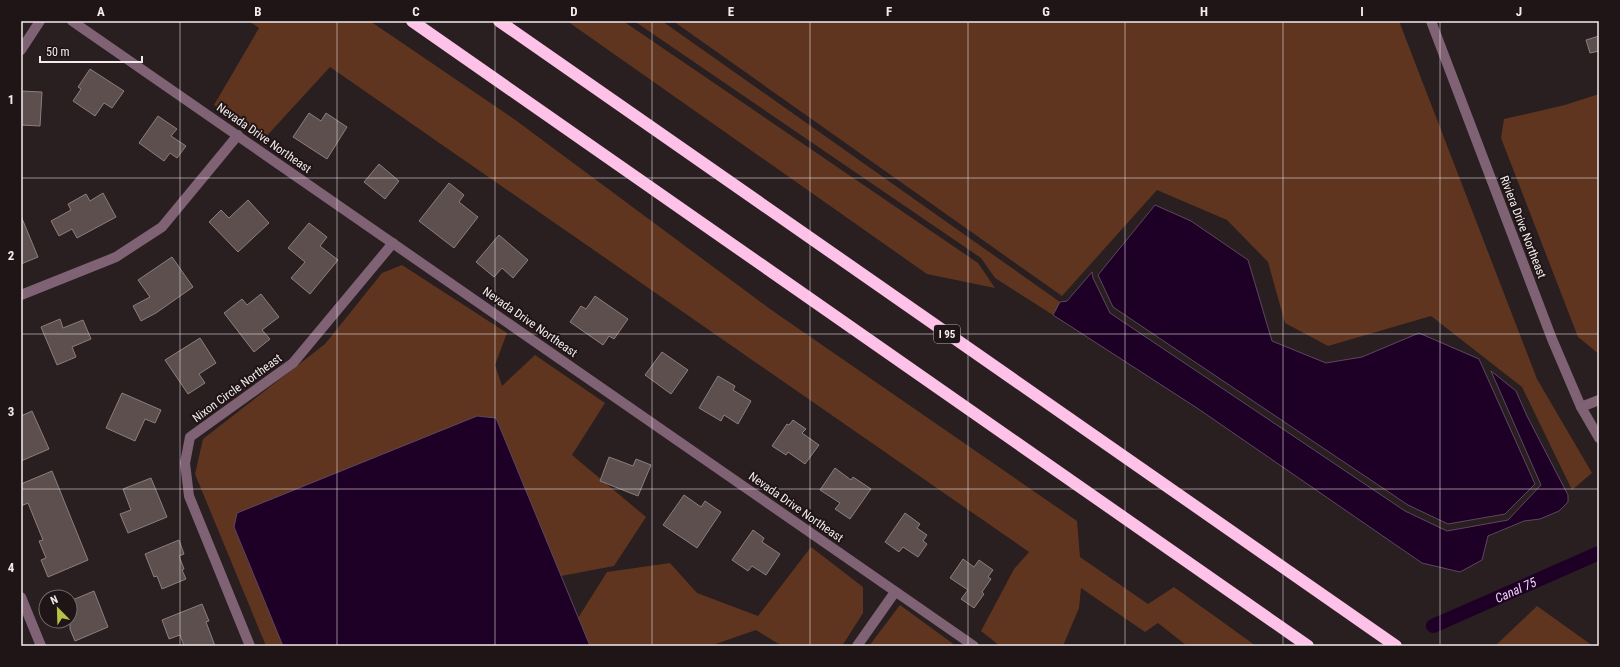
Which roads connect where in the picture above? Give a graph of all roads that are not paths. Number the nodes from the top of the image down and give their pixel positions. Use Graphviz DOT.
graph roads {
  1 [pos="40,21"];
  2 [pos="72,21"];
  3 [pos="412,21"];
  4 [pos="499,21"];
  5 [pos="1432,21"];
  6 [pos="21,50"];
  7 [pos="238,135"];
  8 [pos="393,243"];
  9 [pos="21,294"];
  10 [pos="1599,400"];
  11 [pos="1581,408"];
  12 [pos="1599,438"];
  13 [pos="895,592"];
  14 [pos="21,598"];
  15 [pos="40,646"];
  16 [pos="250,646"];
  17 [pos="857,646"];
  18 [pos="974,646"];
  19 [pos="1308,646"];
  20 [pos="1396,646"];
  1 -- 6 [label="street"];
  2 -- 7 [label="street, Nevada Drive Northeast"];
  3 -- 19 [label="highway"];
  4 -- 20 [label="highway, I 95"];
  5 -- 11 [label="street, Riviera Drive Northeast"];
  7 -- 8 [label="street, Nevada Drive Northeast"];
  7 -- 9 [label="street"];
  8 -- 13 [label="street, Nevada Drive Northeast"];
  8 -- 16 [label="street, Nixon Circle Northeast"];
  10 -- 11 [label="street"];
  11 -- 12 [label="street, Riviera Drive Northeast"];
  13 -- 17 [label="street"];
  13 -- 18 [label="street, Nevada Drive Northeast"];
  14 -- 15 [label="street"];
}
